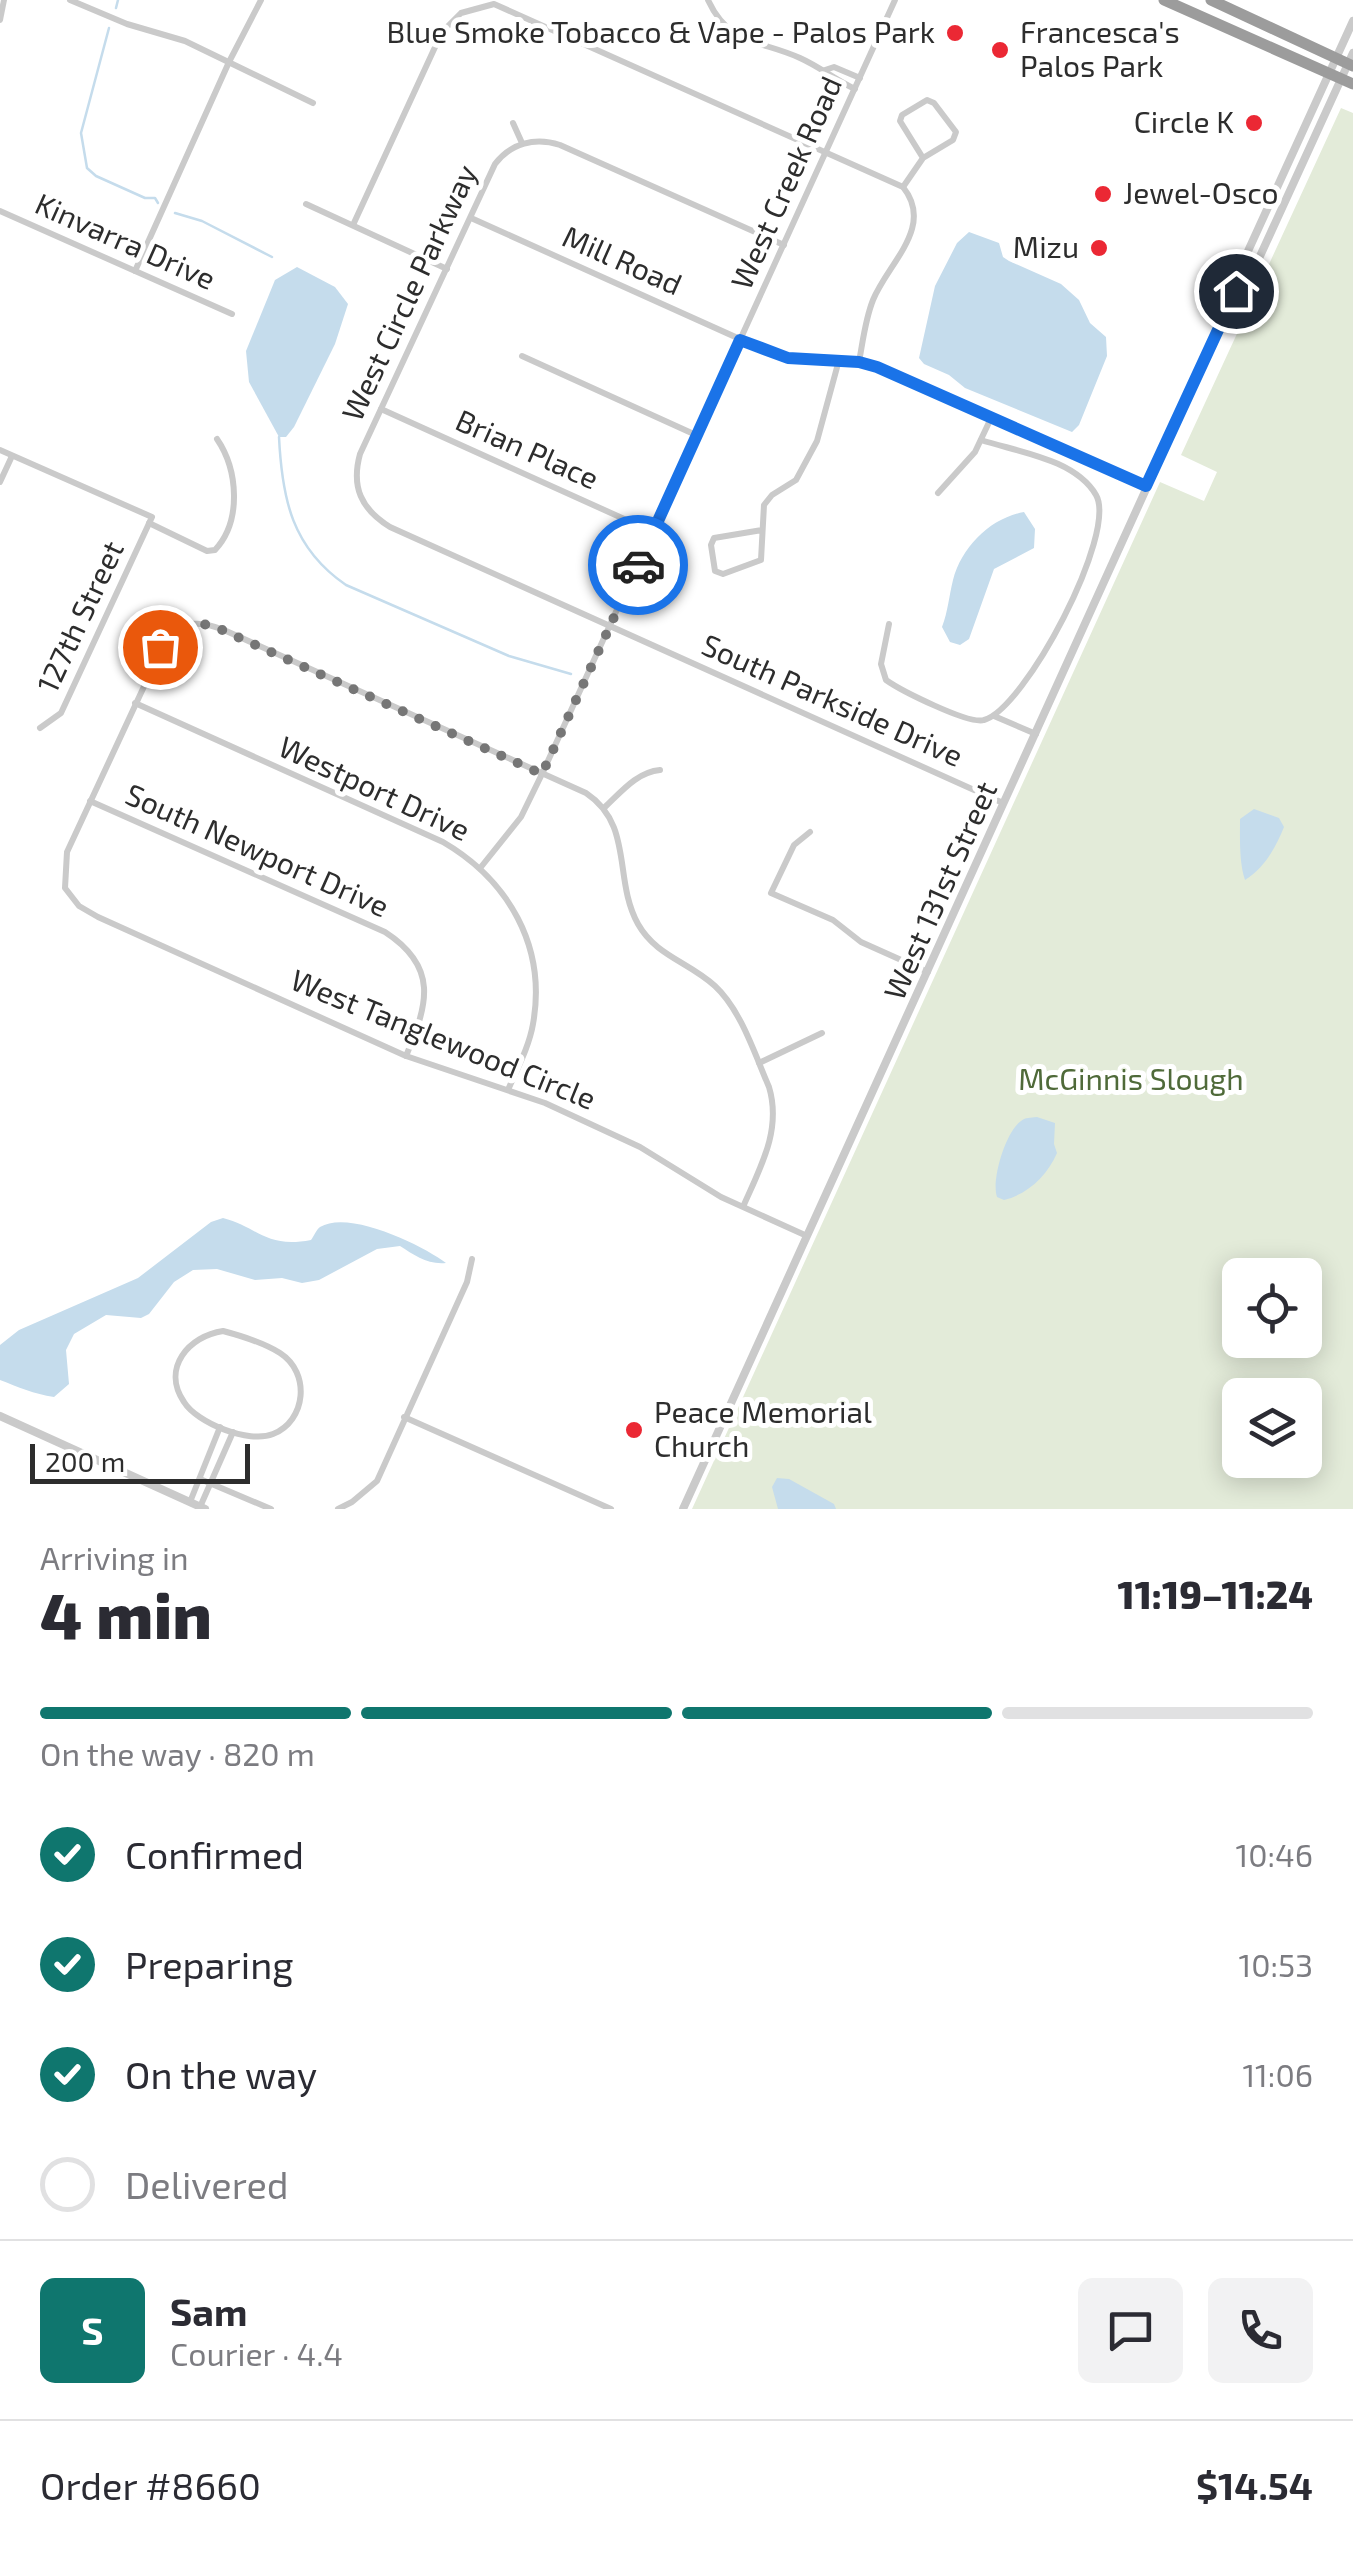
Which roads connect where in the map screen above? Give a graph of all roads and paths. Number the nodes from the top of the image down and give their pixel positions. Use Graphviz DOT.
graph roads {
  1 [pos="4,0"];
  2 [pos="70,0"];
  3 [pos="261,0"];
  4 [pos="708,0"];
  5 [pos="895,0"];
  6 [pos="1164,0"];
  7 [pos="1210,0"];
  8 [pos="469,4"];
  9 [pos="0,20"];
  10 [pos="1353,20"];
  11 [pos="1348,60"];
  12 [pos="229,62"];
  13 [pos="825,70"];
  14 [pos="1329,73"];
  15 [pos="860,78"];
  16 [pos="1347,81"];
  17 [pos="855,89"];
  18 [pos="313,103"];
  19 [pos="513,124"];
  20 [pos="522,144"];
  21 [pos="827,152"];
  22 [pos="922,158"];
  23 [pos="903,187"];
  24 [pos="306,204"];
  25 [pos="0,211"];
  26 [pos="471,218"];
  27 [pos="353,225"];
  28 [pos="784,245"];
  29 [pos="447,269"];
  30 [pos="135,271"];
  31 [pos="1236,291"];
  32 [pos="232,314"];
  33 [pos="740,340"];
  34 [pos="522,356"];
  35 [pos="840,360"];
  36 [pos="859,362"];
  37 [pos="382,409"];
  38 [pos="992,416"];
  39 [pos="696,436"];
  40 [pos="217,439"];
  41 [pos="980,440"];
  42 [pos="0,450"];
  43 [pos="12,456"];
  44 [pos="0,482"];
  45 [pos="1146,486"];
  46 [pos="938,493"];
  47 [pos="370,512"];
  48 [pos="150,520"];
  49 [pos="762,530"];
  50 [pos="654,532"];
  51 [pos="610,624"];
  52 [pos="890,624"];
  53 [pos="135,703"];
  54 [pos="994,716"];
  55 [pos="40,728"];
  56 [pos="1036,734"];
  57 [pos="660,770"];
  58 [pos="542,774"];
  59 [pos="90,801"];
  60 [pos="1004,804"];
  61 [pos="605,807"];
  62 [pos="810,832"];
  63 [pos="481,866"];
  64 [pos="930,972"];
  65 [pos="822,1033"];
  66 [pos="406,1056"];
  67 [pos="759,1063"];
  68 [pos="508,1090"];
  69 [pos="743,1207"];
  70 [pos="807,1236"];
  71 [pos="472,1260"];
  72 [pos="0,1416"];
  73 [pos="404,1417"];
  74 [pos="220,1427"];
  75 [pos="233,1432"];
  76 [pos="200,1479"];
  77 [pos="211,1483"];
  78 [pos="190,1502"];
  79 [pos="202,1508"];
  80 [pos="271,1509"];
  81 [pos="338,1509"];
  82 [pos="611,1509"];
  83 [pos="683,1509"];
  1 -- 9 [label="street"];
  2 -- 12 [label="street"];
  3 -- 12 [label="street"];
  4 -- 13 [label="street"];
  5 -- 15 [label="street, West Creek Road"];
  6 -- 14 [label="highway"];
  7 -- 11 [label="highway"];
  8 -- 21 [label="street"];
  8 -- 27 [label="street"];
  10 -- 11 [label="street, West 131st Street"];
  11 -- 14 [label="street, West 131st Street"];
  11 -- 16 [label="street, West 131st Street"];
  12 -- 18 [label="street"];
  12 -- 30 [label="street"];
  13 -- 15 [label="street"];
  13 -- 17 [label="street"];
  14 -- 16 [label="highway"];
  14 -- 31 [label="street, West 131st Street"];
  15 -- 17 [label="street, West Creek Road"];
  16 -- 31 [label="street, West 131st Street"];
  17 -- 21 [label="street, West Creek Road"];
  19 -- 20 [label="street"];
  20 -- 26 [label="street, West Circle Parkway"];
  20 -- 28 [label="street"];
  21 -- 23 [label="street"];
  21 -- 28 [label="street, West Creek Road"];
  22 -- 22 [label="street"];
  22 -- 23 [label="street"];
  23 -- 36 [label="street"];
  24 -- 27 [label="street"];
  25 -- 30 [label="street, Kinvarra Drive"];
  26 -- 29 [label="street, West Circle Parkway"];
  26 -- 33 [label="street, Mill Road"];
  27 -- 29 [label="street"];
  28 -- 33 [label="street, West Creek Road"];
  29 -- 37 [label="street, West Circle Parkway"];
  30 -- 32 [label="street, Kinvarra Drive"];
  31 -- 45 [label="street, West 131st Street"];
  33 -- 35 [label="street, Mill Road"];
  33 -- 39 [label="street, West Creek Road"];
  34 -- 39 [label="street"];
  35 -- 36 [label="street, Mill Road"];
  35 -- 49 [label="street"];
  36 -- 38 [label="street, Mill Road"];
  37 -- 47 [label="street, West Circle Parkway"];
  37 -- 50 [label="street, Brian Place"];
  38 -- 41 [label="street"];
  38 -- 45 [label="street, Mill Road"];
  39 -- 50 [label="street, West Creek Road"];
  40 -- 48 [label="street"];
  41 -- 46 [label="street"];
  41 -- 54 [label="street"];
  42 -- 43 [label="street"];
  43 -- 44 [label="street"];
  43 -- 48 [label="street"];
  45 -- 56 [label="street, West 131st Street"];
  47 -- 51 [label="street, South Parkside Drive"];
  48 -- 55 [label="street, 127th Street"];
  49 -- 49 [label="street"];
  50 -- 51 [label="street, West Creek Road"];
  51 -- 58 [label="street, West Creek Road"];
  51 -- 60 [label="street, South Parkside Drive"];
  52 -- 54 [label="street"];
  53 -- 58 [label="street"];
  53 -- 59 [label="street"];
  53 -- 63 [label="street, Westport Drive"];
  54 -- 56 [label="street"];
  56 -- 60 [label="street, West 131st Street"];
  57 -- 61 [label="street"];
  58 -- 61 [label="street"];
  58 -- 63 [label="street, West Creek Road"];
  59 -- 66 [label="street, South Newport Drive"];
  59 -- 66 [label="street, West Tanglewood Circle"];
  60 -- 64 [label="street, West 131st Street"];
  61 -- 67 [label="street"];
  62 -- 64 [label="street"];
  63 -- 68 [label="street, Westport Drive"];
  64 -- 70 [label="street, West 131st Street"];
  65 -- 67 [label="street"];
  66 -- 68 [label="street, West Tanglewood Circle"];
  67 -- 69 [label="street"];
  68 -- 69 [label="street, West Tanglewood Circle"];
  69 -- 70 [label="street, West Tanglewood Circle"];
  70 -- 83 [label="street, West 131st Street"];
  71 -- 73 [label="street"];
  72 -- 78 [label="street"];
  73 -- 81 [label="street"];
  73 -- 82 [label="street"];
  74 -- 75 [label="street"];
  74 -- 75 [label="street"];
  74 -- 76 [label="street"];
  75 -- 77 [label="street"];
  76 -- 77 [label="street"];
  76 -- 78 [label="street"];
  77 -- 79 [label="street"];
  77 -- 80 [label="street"];
  78 -- 79 [label="street"];
}
